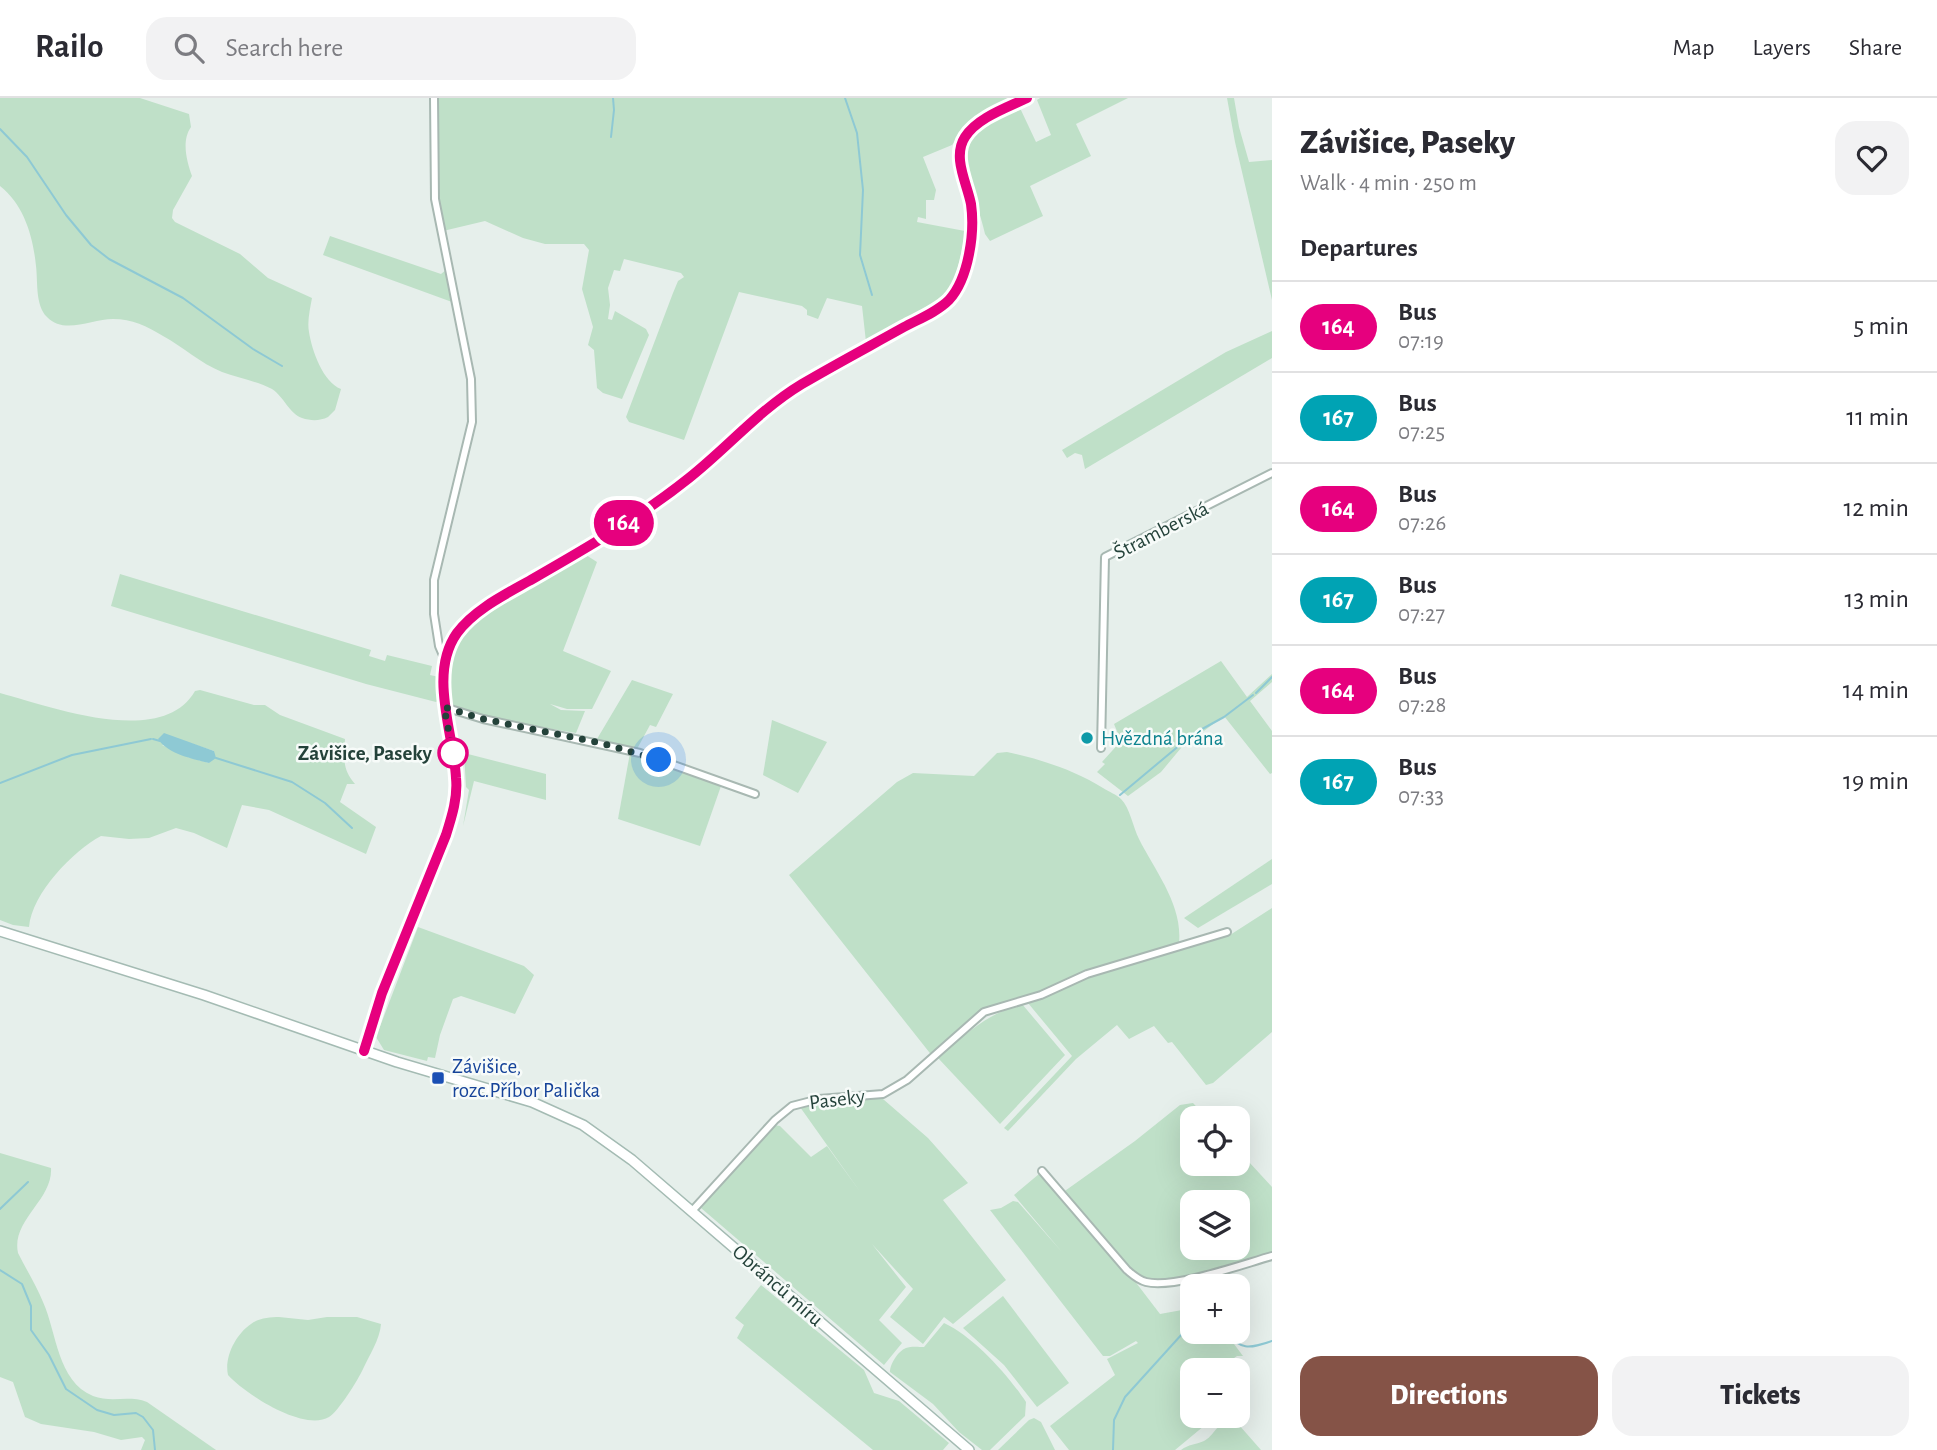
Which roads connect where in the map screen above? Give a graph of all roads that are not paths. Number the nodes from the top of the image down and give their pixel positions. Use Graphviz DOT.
graph roads {
  1 [pos="434,98"];
  2 [pos="1027,98"];
  3 [pos="1272,473"];
  4 [pos="445,663"];
  5 [pos="444,707"];
  6 [pos="1101,747"];
  7 [pos="755,794"];
  8 [pos="0,931"];
  9 [pos="1227,932"];
  10 [pos="364,1051"];
  11 [pos="1042,1171"];
  12 [pos="692,1211"];
  13 [pos="1272,1256"];
  14 [pos="969,1450"];
  1 -- 4 [label="street"];
  2 -- 4 [label="street"];
  3 -- 6 [label="street, Štramberská"];
  4 -- 5 [label="street"];
  5 -- 7 [label="street"];
  5 -- 10 [label="street"];
  8 -- 10 [label="main road, Obránců míru"];
  9 -- 12 [label="street, Paseky"];
  10 -- 12 [label="main road, Obránců míru"];
  11 -- 13 [label="street"];
  12 -- 14 [label="main road, Obránců míru"];
}
